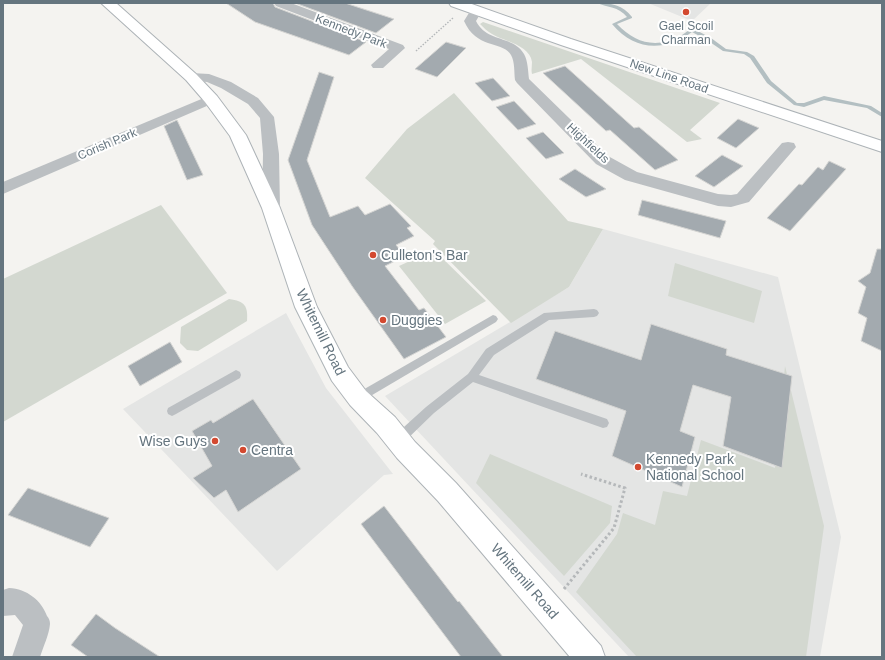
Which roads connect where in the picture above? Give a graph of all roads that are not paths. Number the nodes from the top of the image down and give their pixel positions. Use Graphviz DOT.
graph roads {
  1 [pos="108,3"];
  2 [pos="280,3"];
  3 [pos="456,10"];
  4 [pos="476,11"];
  5 [pos="378,65"];
  6 [pos="191,77"];
  7 [pos="211,99"];
  8 [pos="788,147"];
  9 [pos="882,148"];
  10 [pos="3,188"];
  11 [pos="271,208"];
  12 [pos="594,313"];
  13 [pos="493,319"];
  14 [pos="236,375"];
  15 [pos="472,376"];
  16 [pos="358,398"];
  17 [pos="172,411"];
  18 [pos="603,424"];
  19 [pos="398,440"];
  20 [pos="3,603"];
  21 [pos="26,657"];
  22 [pos="590,657"];
  1 -- 6 [label="street, Whitemill Road"];
  2 -- 5 [label="street, Kennedy Park"];
  3 -- 4 [label="street, New Line Road"];
  4 -- 8 [label="street, Highfields"];
  4 -- 9 [label="street, New Line Road"];
  6 -- 7 [label="street, Whitemill Road"];
  6 -- 11 [label="street"];
  7 -- 10 [label="street, Corish Park"];
  7 -- 11 [label="street, Whitemill Road"];
  11 -- 16 [label="street, Whitemill Road"];
  12 -- 15 [label="lane"];
  13 -- 16 [label="lane"];
  14 -- 17 [label="lane"];
  15 -- 18 [label="lane"];
  15 -- 19 [label="lane"];
  16 -- 19 [label="street, Whitemill Road"];
  19 -- 22 [label="street, Whitemill Road"];
  20 -- 21 [label="street"];
}
